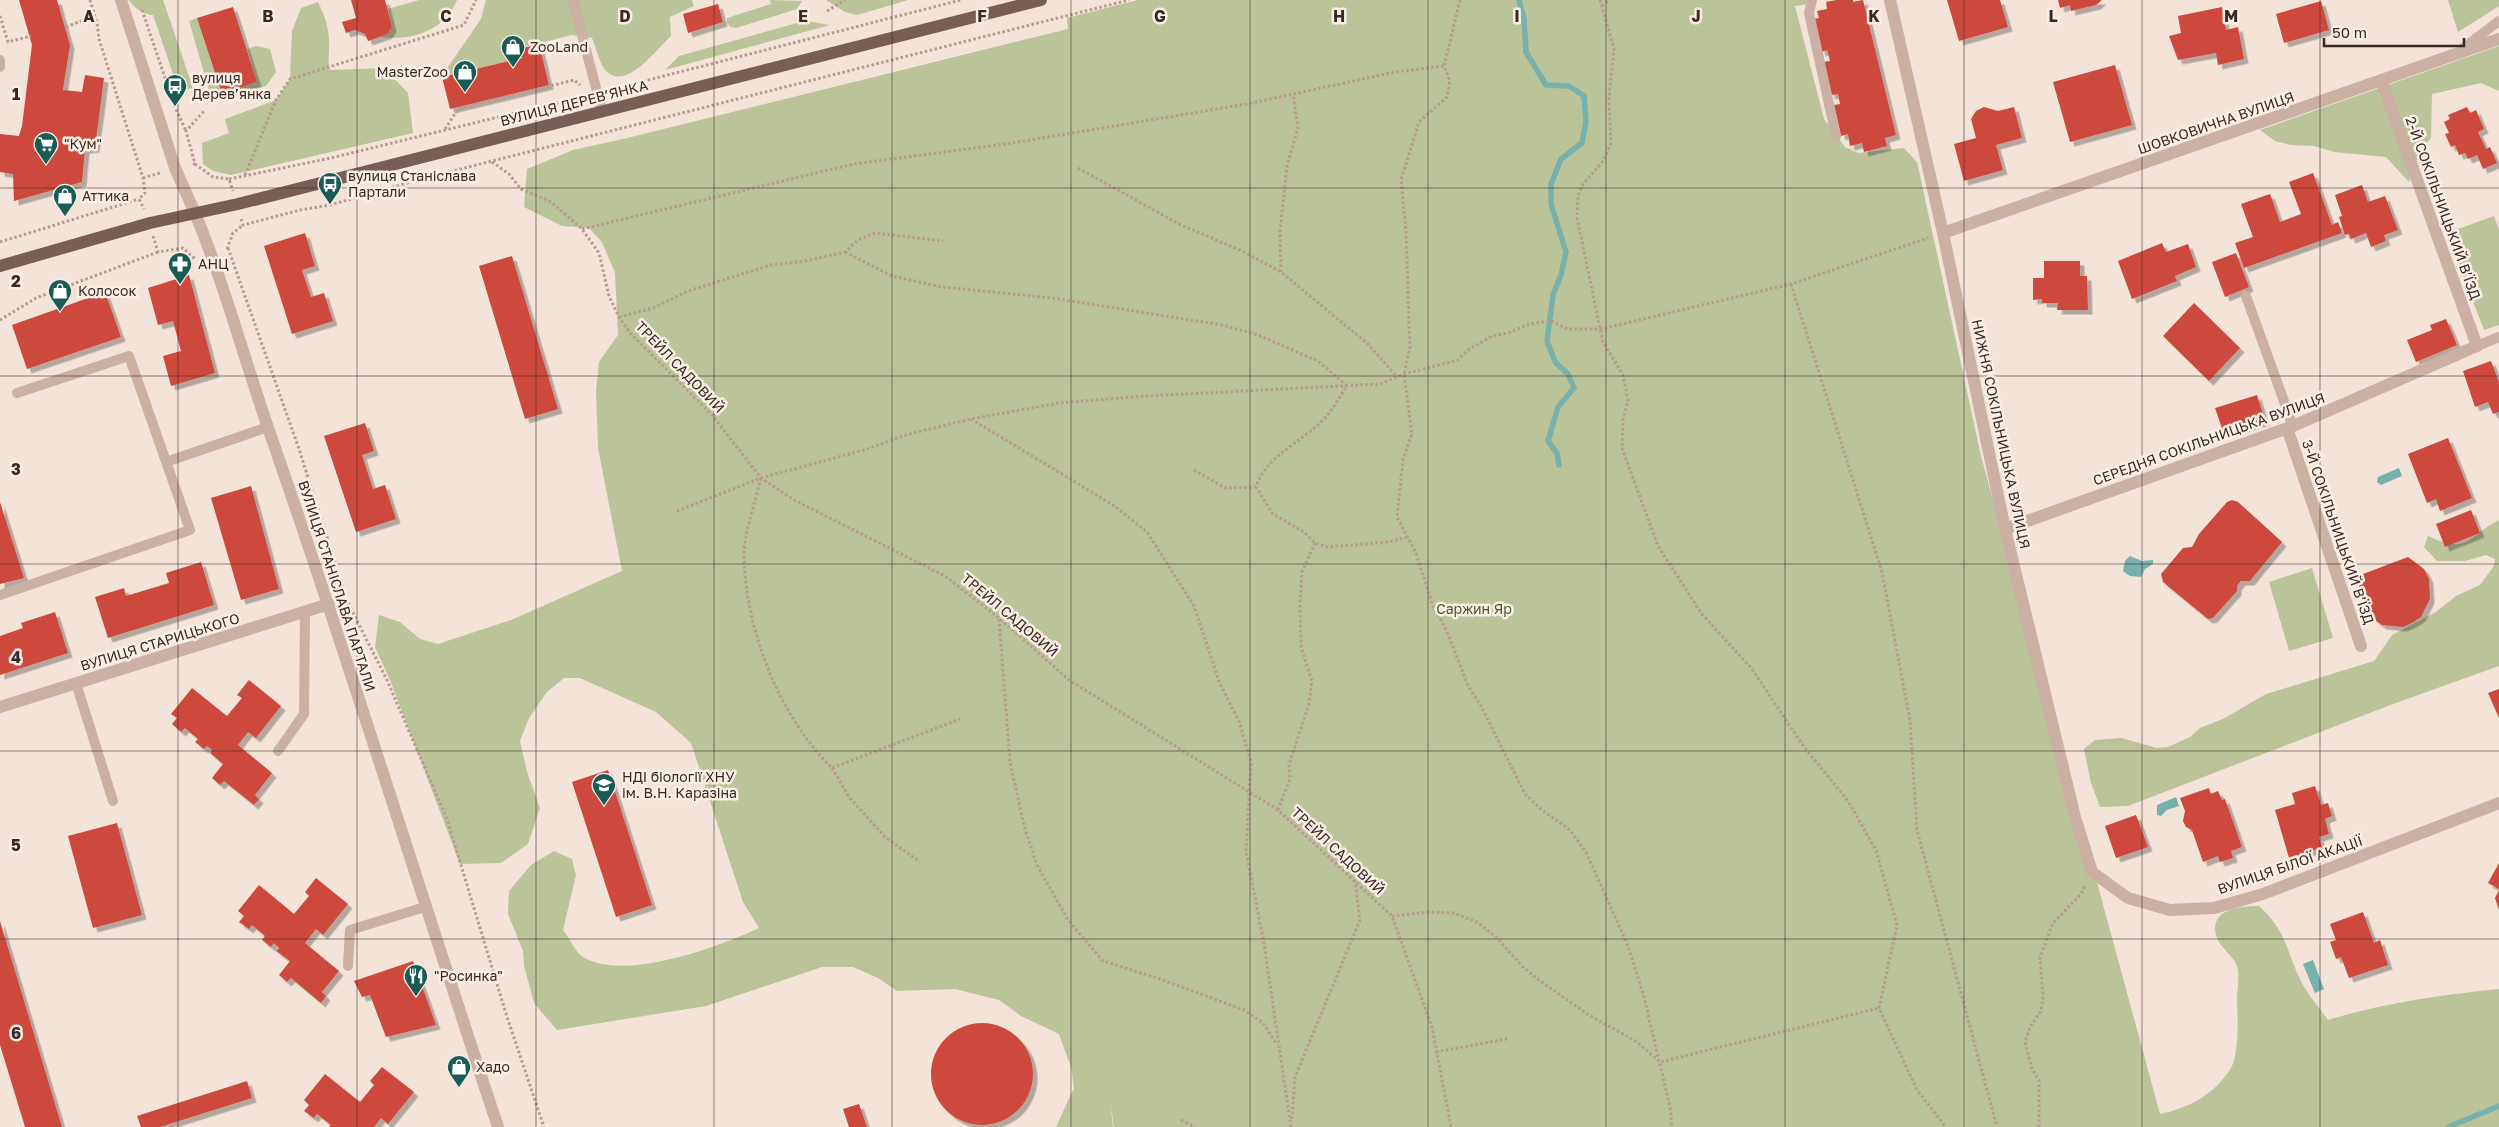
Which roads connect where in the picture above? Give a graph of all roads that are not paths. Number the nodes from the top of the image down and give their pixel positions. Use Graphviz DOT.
graph roads {
  1 [pos="121,0"];
  2 [pos="573,0"];
  3 [pos="1041,0"];
  4 [pos="1812,0"];
  5 [pos="1890,0"];
  6 [pos="2499,21"];
  7 [pos="2499,39"];
  8 [pos="2456,54"];
  9 [pos="0,60"];
  10 [pos="0,67"];
  11 [pos="2381,80"];
  12 [pos="602,111"];
  13 [pos="1836,136"];
  14 [pos="195,214"];
  15 [pos="1943,233"];
  16 [pos="0,266"];
  17 [pos="2246,296"];
  18 [pos="2497,338"];
  19 [pos="2476,346"];
  20 [pos="2499,349"];
  21 [pos="18,393"];
  22 [pos="268,427"];
  23 [pos="2290,427"];
  24 [pos="166,462"];
  25 [pos="2005,529"];
  26 [pos="0,595"];
  27 [pos="329,604"];
  28 [pos="305,612"];
  29 [pos="2360,646"];
  30 [pos="76,683"];
  31 [pos="0,707"];
  32 [pos="278,750"];
  33 [pos="113,801"];
  34 [pos="2499,804"];
  35 [pos="2092,872"];
  36 [pos="425,907"];
  37 [pos="348,966"];
  38 [pos="498,1127"];
  1 -- 14 [label="street, ВУЛИЦЯ СТАНІСЛАВА ПАРТАЛИ"];
  2 -- 12 [label="lane"];
  3 -- 12 [label="main road, ВУЛИЦЯ ДЕРЕВ’ЯНКА"];
  4 -- 13 [label="lane"];
  5 -- 15 [label="street, НИЖНЯ СОКІЛЬНИЦЬКА ВУЛИЦЯ"];
  6 -- 8 [label="lane"];
  7 -- 8 [label="street, ШОВКОВИЧНА ВУЛИЦЯ"];
  8 -- 11 [label="street, ШОВКОВИЧНА ВУЛИЦЯ"];
  9 -- 10 [label="lane"];
  11 -- 15 [label="street, ШОВКОВИЧНА ВУЛИЦЯ"];
  11 -- 19 [label="street, 2-Й СОКІЛЬНИЦЬКИЙ В’ЇЗД"];
  12 -- 14 [label="main road, ВУЛИЦЯ ДЕРЕВ’ЯНКА"];
  14 -- 16 [label="main road, ВУЛИЦЯ ДЕРЕВ’ЯНКА"];
  14 -- 22 [label="street, ВУЛИЦЯ СТАНІСЛАВА ПАРТАЛИ"];
  15 -- 25 [label="street, НИЖНЯ СОКІЛЬНИЦЬКА ВУЛИЦЯ"];
  17 -- 23 [label="lane"];
  18 -- 19 [label="lane"];
  18 -- 20 [label="lane"];
  19 -- 23 [label="street, СЕРЕДНЯ СОКІЛЬНИЦЬКА ВУЛИЦЯ"];
  21 -- 24 [label="lane"];
  22 -- 24 [label="lane"];
  22 -- 27 [label="street, ВУЛИЦЯ СТАНІСЛАВА ПАРТАЛИ"];
  23 -- 25 [label="street, СЕРЕДНЯ СОКІЛЬНИЦЬКА ВУЛИЦЯ"];
  23 -- 29 [label="street, 3-Й СОКІЛЬНИЦЬКИЙ В’ЇЗД"];
  24 -- 26 [label="lane"];
  25 -- 35 [label="street, НИЖНЯ СОКІЛЬНИЦЬКА ВУЛИЦЯ"];
  27 -- 28 [label="street, ВУЛИЦЯ СТАРИЦЬКОГО"];
  27 -- 36 [label="street, ВУЛИЦЯ СТАНІСЛАВА ПАРТАЛИ"];
  28 -- 30 [label="street, ВУЛИЦЯ СТАРИЦЬКОГО"];
  28 -- 32 [label="lane"];
  30 -- 31 [label="street, ВУЛИЦЯ СТАРИЦЬКОГО"];
  30 -- 33 [label="lane"];
  34 -- 35 [label="street, ВУЛИЦЯ БІЛОЇ АКАЦІЇ"];
  36 -- 37 [label="lane"];
  36 -- 38 [label="street, ВУЛИЦЯ СТАНІСЛАВА ПАРТАЛИ"];
}
